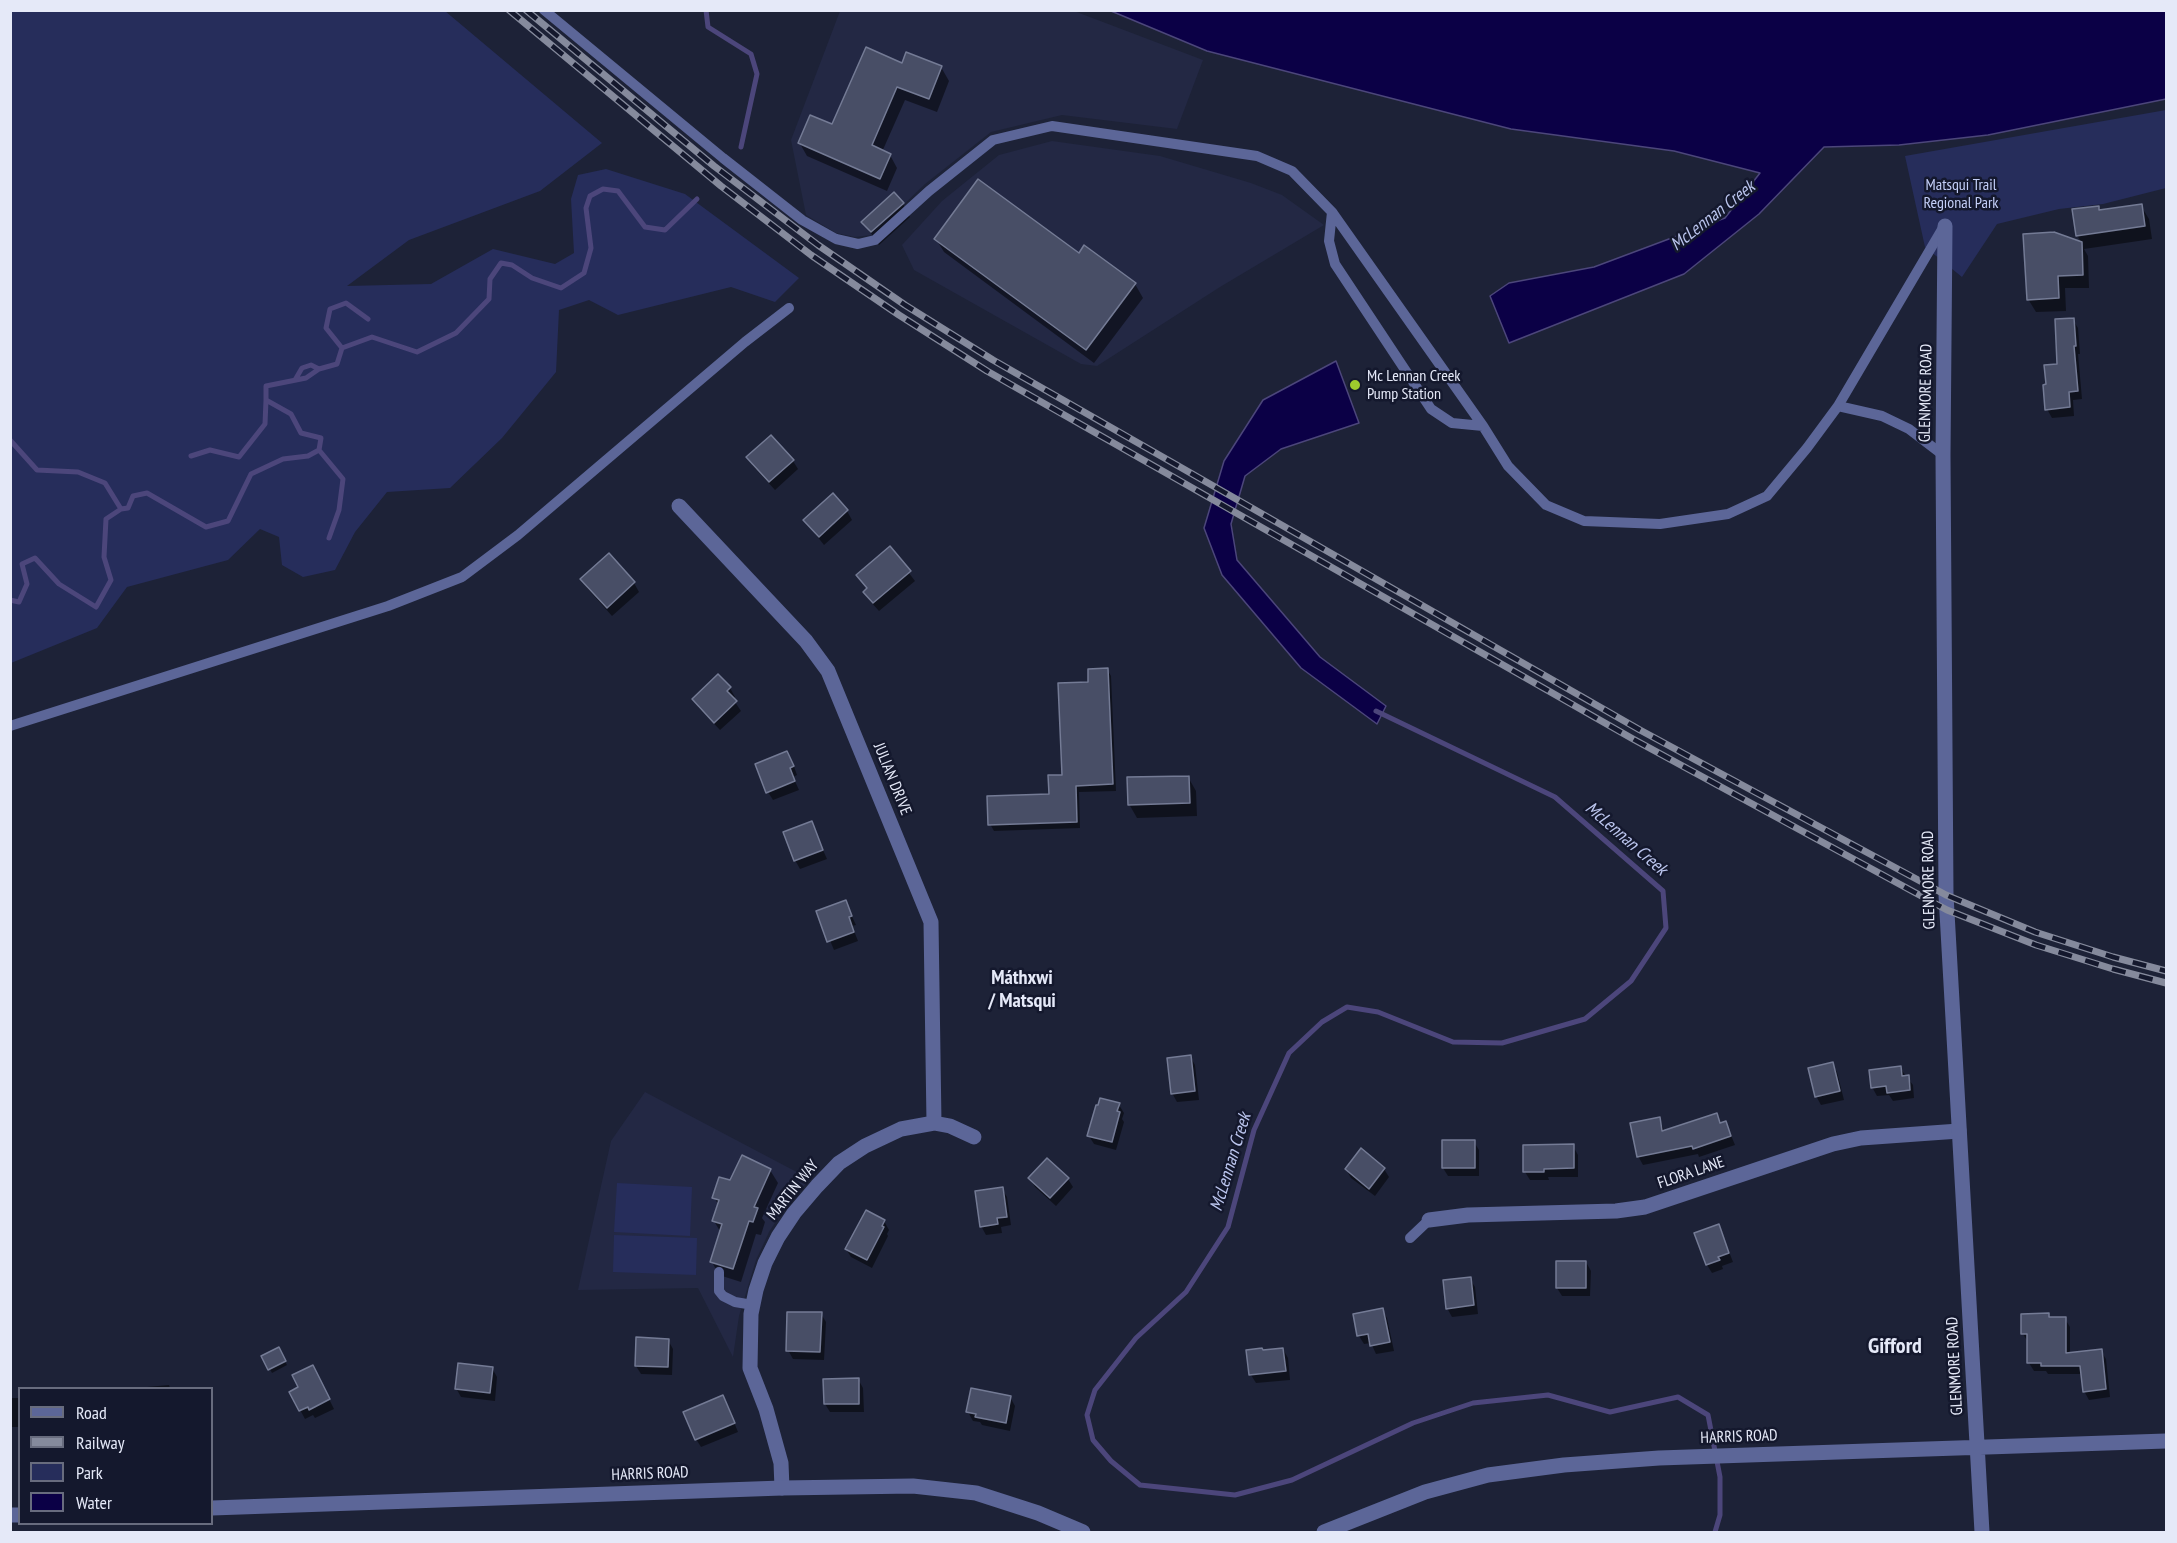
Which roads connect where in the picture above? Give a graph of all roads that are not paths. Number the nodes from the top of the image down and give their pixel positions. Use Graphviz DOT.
graph roads {
  1 [pos="544,10"];
  2 [pos="1332,212"];
  3 [pos="1944,225"];
  4 [pos="789,308"];
  5 [pos="1838,406"];
  6 [pos="1482,426"];
  7 [pos="1943,454"];
  8 [pos="679,506"];
  9 [pos="10,726"];
  10 [pos="934,1123"];
  11 [pos="1959,1131"];
  12 [pos="974,1137"];
  13 [pos="1429,1220"];
  14 [pos="1410,1238"];
  15 [pos="719,1272"];
  16 [pos="753,1305"];
  17 [pos="2166,1441"];
  18 [pos="1977,1447"];
  19 [pos="782,1488"];
  20 [pos="213,1508"];
  21 [pos="1083,1533"];
  22 [pos="1324,1533"];
  23 [pos="1982,1533"];
  1 -- 2 [label="lane"];
  2 -- 6 [label="lane"];
  2 -- 6 [label="lane"];
  3 -- 5 [label="lane"];
  3 -- 7 [label="street, GLENMORE ROAD"];
  4 -- 9 [label="lane"];
  5 -- 6 [label="lane"];
  5 -- 7 [label="lane"];
  7 -- 11 [label="street, GLENMORE ROAD"];
  8 -- 10 [label="street, JULIAN DRIVE"];
  10 -- 12 [label="street, MARTIN WAY"];
  10 -- 16 [label="street, MARTIN WAY"];
  11 -- 13 [label="street, FLORA LANE"];
  11 -- 18 [label="street, GLENMORE ROAD"];
  13 -- 14 [label="lane"];
  15 -- 16 [label="lane"];
  16 -- 19 [label="street, MARTIN WAY"];
  17 -- 18 [label="street, HARRIS ROAD"];
  18 -- 22 [label="street, HARRIS ROAD"];
  18 -- 23 [label="street, GLENMORE ROAD"];
  19 -- 20 [label="street, HARRIS ROAD"];
  19 -- 21 [label="street, HARRIS ROAD"];
}
